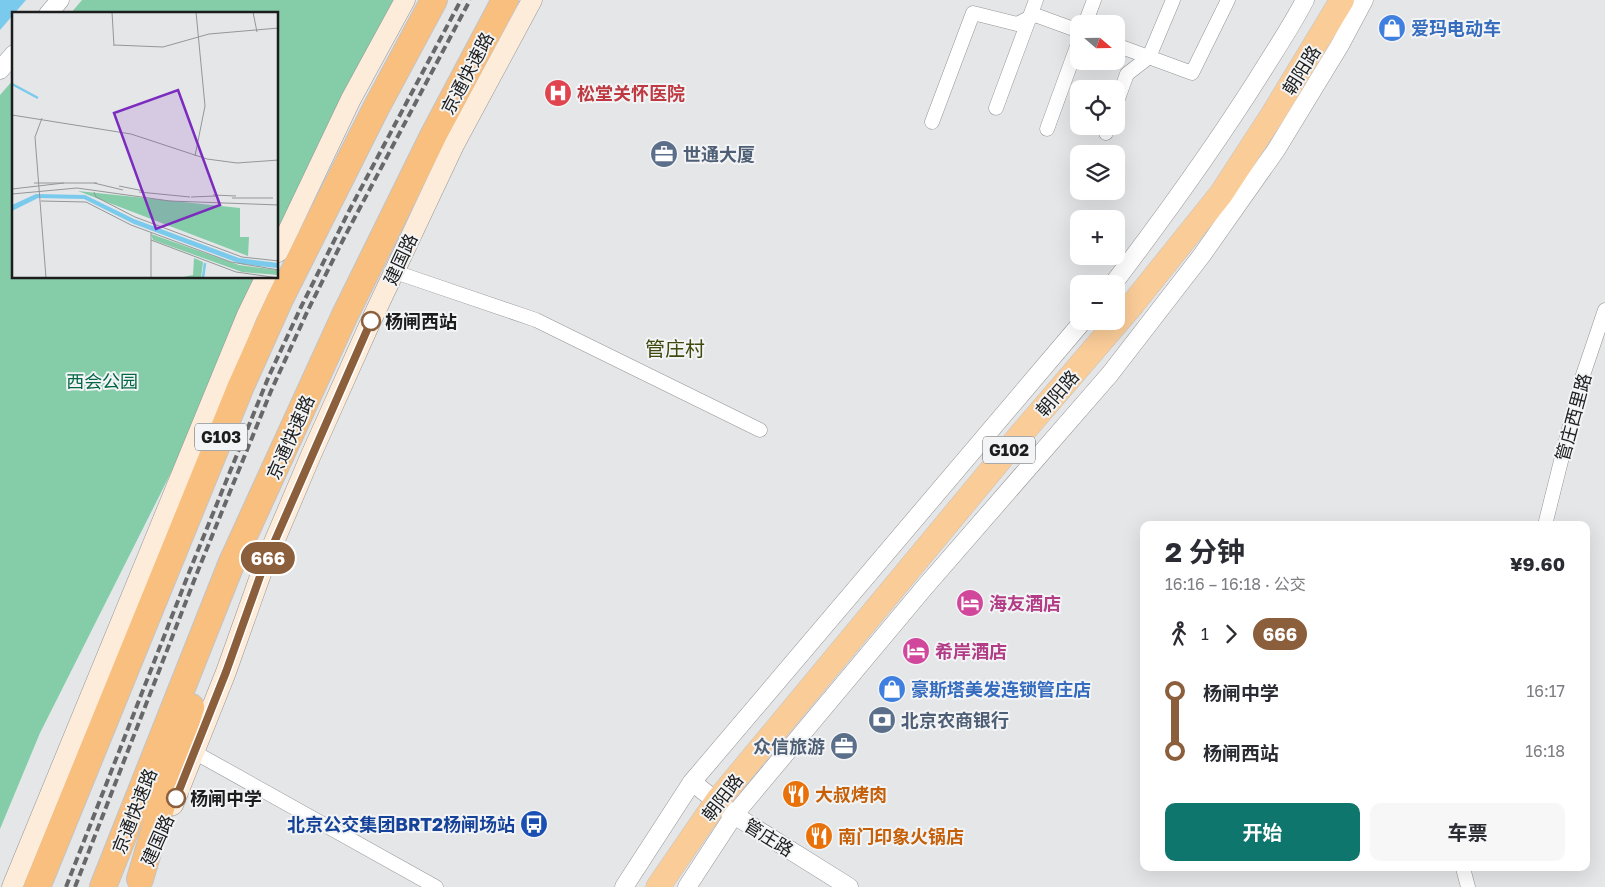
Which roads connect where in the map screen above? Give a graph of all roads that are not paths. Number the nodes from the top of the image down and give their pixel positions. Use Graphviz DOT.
graph roads {
  1 [pos="60,0"];
  2 [pos="405,0"];
  3 [pos="434,0"];
  4 [pos="505,0"];
  5 [pos="532,0"];
  6 [pos="1036,0"];
  7 [pos="1094,0"];
  8 [pos="1173,0"];
  9 [pos="1228,0"];
  10 [pos="1305,0"];
  11 [pos="1328,0"];
  12 [pos="1342,0"];
  13 [pos="1364,0"];
  14 [pos="50,12"];
  15 [pos="1088,15"];
  16 [pos="1030,17"];
  17 [pos="1070,28"];
  18 [pos="1125,48"];
  19 [pos="12,56"];
  20 [pos="1149,57"];
  21 [pos="1070,66"];
  22 [pos="0,70"];
  23 [pos="1125,80"];
  24 [pos="996,108"];
  25 [pos="932,122"];
  26 [pos="1047,129"];
  27 [pos="279,250"];
  28 [pos="395,272"];
  29 [pos="1120,275"];
  30 [pos="265,279"];
  31 [pos="1125,293"];
  32 [pos="1605,310"];
  33 [pos="1077,330"];
  34 [pos="1095,330"];
  35 [pos="760,430"];
  36 [pos="1546,521"];
  37 [pos="232,562"];
  38 [pos="194,752"];
  39 [pos="712,797"];
  40 [pos="1464,871"];
  41 [pos="138,883"];
  42 [pos="12,887"];
  43 [pos="37,887"];
  44 [pos="103,887"];
  45 [pos="436,887"];
  46 [pos="624,887"];
  47 [pos="643,887"];
  48 [pos="658,887"];
  49 [pos="686,887"];
  50 [pos="849,887"];
  51 [pos="1468,887"];
  1 -- 14 [label="street"];
  2 -- 27 [label="main road"];
  3 -- 43 [label="highway, G103"];
  4 -- 37 [label="highway, 京通快速路"];
  5 -- 28 [label="main road, 建国路"];
  6 -- 16 [label="street"];
  7 -- 15 [label="street"];
  8 -- 20 [label="street"];
  9 -- 20 [label="street"];
  10 -- 29 [label="street, 朝阳路"];
  11 -- 31 [label="highway, 朝阳路"];
  12 -- 39 [label="highway, 朝阳路 / G102"];
  13 -- 39 [label="street, 朝阳路"];
  16 -- 17 [label="street"];
  16 -- 24 [label="street"];
  16 -- 25 [label="street"];
  18 -- 20 [label="street"];
  19 -- 22 [label="street"];
  20 -- 23 [label="street"];
  21 -- 26 [label="street"];
  28 -- 35 [label="street"];
  28 -- 38 [label="main road, 建国路"];
  30 -- 42 [label="main road"];
  32 -- 36 [label="street, 管庄西里路"];
  33 -- 39 [label="street, 朝阳路"];
  34 -- 39 [label="highway, 朝阳路 / G102"];
  37 -- 41 [label="highway"];
  37 -- 44 [label="highway, 京通快速路"];
  38 -- 41 [label="main road, 建国路"];
  38 -- 45 [label="street"];
  39 -- 46 [label="street, 朝阳路"];
  39 -- 47 [label="highway, 朝阳路 / G102"];
  39 -- 48 [label="highway, 朝阳路 / G102"];
  39 -- 49 [label="street, 朝阳路"];
  39 -- 50 [label="street, 管庄路"];
  40 -- 51 [label="street"];
}
